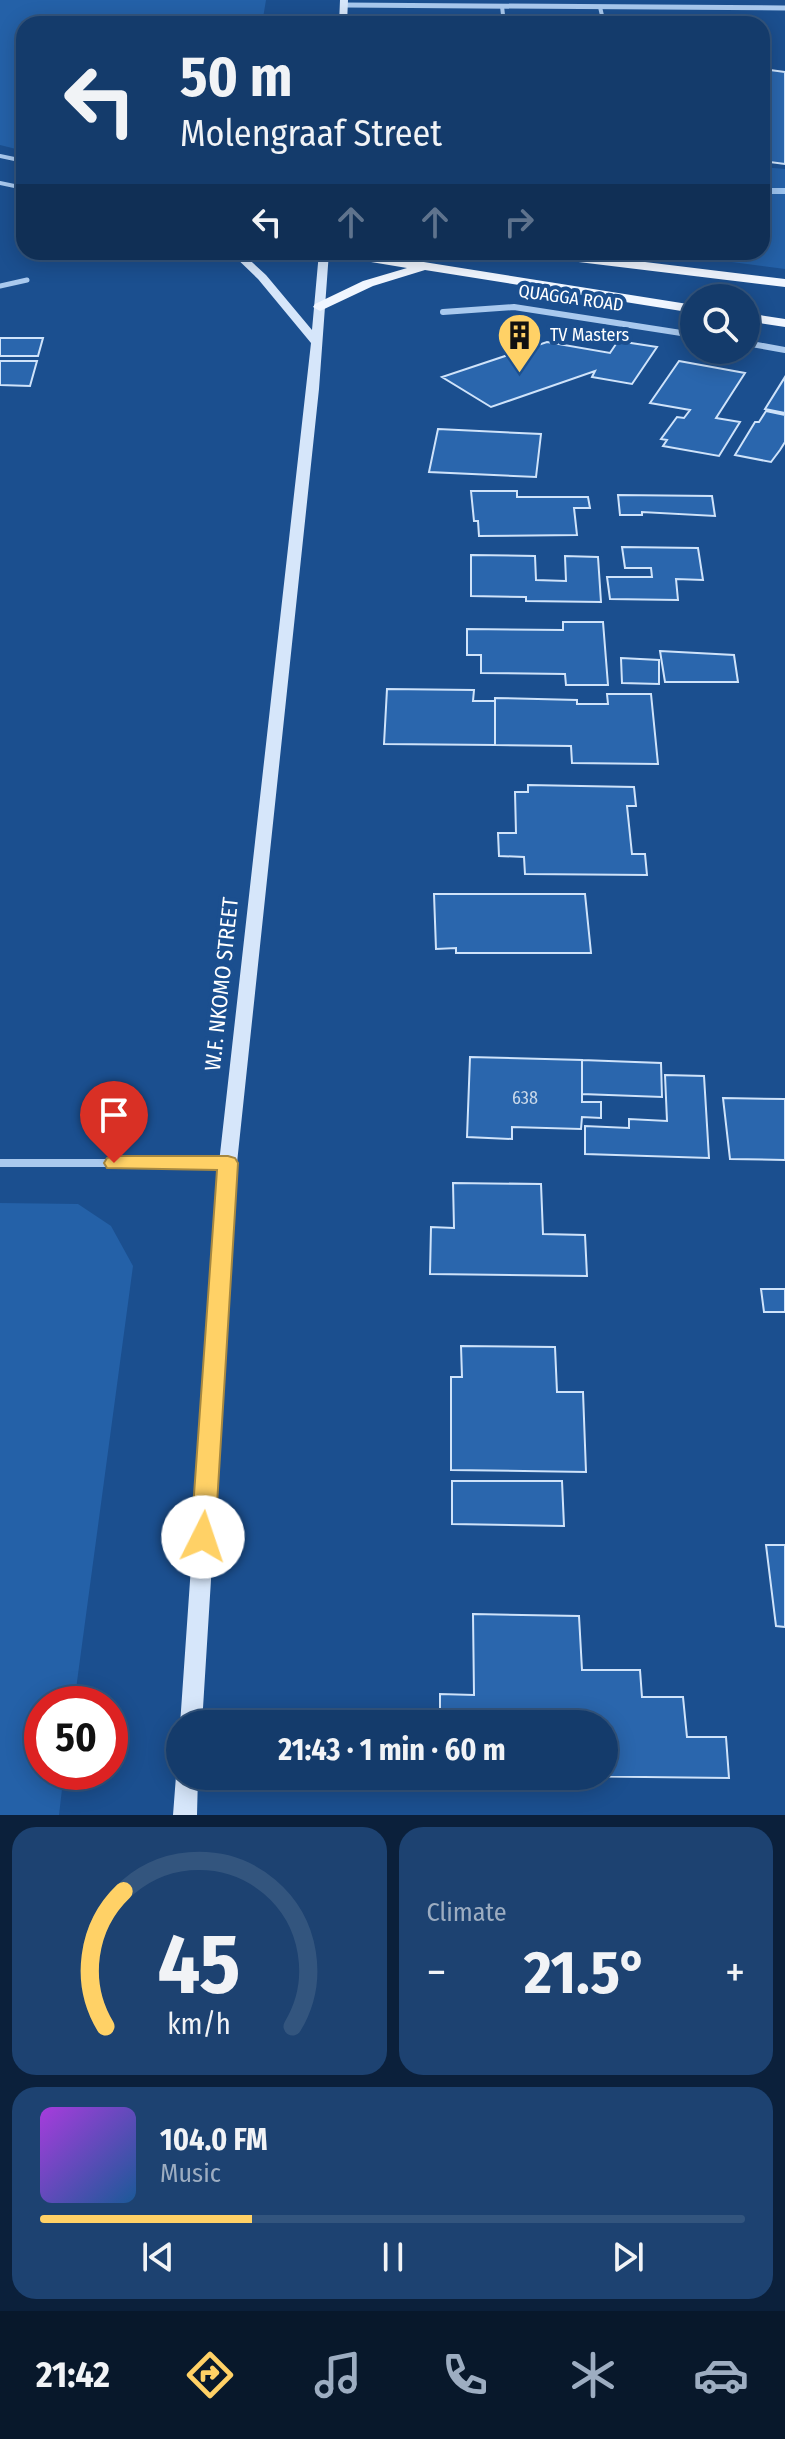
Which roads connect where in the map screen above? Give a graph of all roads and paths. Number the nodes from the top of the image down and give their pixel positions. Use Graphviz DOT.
graph roads {
  1 [pos="344,3"];
  2 [pos="502,6"];
  3 [pos="600,7"];
  4 [pos="785,8"];
  5 [pos="503,16"];
  6 [pos="602,16"];
  7 [pos="244,260"];
  8 [pos="323,260"];
  9 [pos="386,260"];
  10 [pos="595,260"];
  11 [pos="431,267"];
  12 [pos="27,280"];
  13 [pos="785,283"];
  14 [pos="0,286"];
  15 [pos="320,307"];
  16 [pos="680,307"];
  17 [pos="443,312"];
  18 [pos="760,319"];
  19 [pos="785,323"];
  20 [pos="680,333"];
  21 [pos="317,343"];
  22 [pos="760,346"];
  23 [pos="785,350"];
  24 [pos="0,1163"];
  25 [pos="228,1163"];
  26 [pos="192,1710"];
  27 [pos="186,1790"];
  28 [pos="185,1815"];
  1 -- 2 [label="street"];
  2 -- 3 [label="street"];
  2 -- 5 [label="lane"];
  3 -- 4 [label="street"];
  3 -- 6 [label="lane"];
  7 -- 21 [label="main road"];
  8 -- 15 [label="main road, W.F. NKOMO STREET"];
  9 -- 11 [label="main road, QUAGGA ROAD"];
  10 -- 13 [label="main road, QUAGGA ROAD"];
  11 -- 15 [label="main road"];
  11 -- 16 [label="main road, QUAGGA ROAD"];
  12 -- 14 [label="street"];
  15 -- 21 [label="main road, W.F. NKOMO STREET"];
  17 -- 20 [label="street, QUAGGA ROAD"];
  18 -- 19 [label="main road"];
  21 -- 25 [label="main road, W.F. NKOMO STREET"];
  22 -- 23 [label="street"];
  24 -- 25 [label="street"];
  25 -- 26 [label="main road, W.F. NKOMO STREET"];
  27 -- 28 [label="main road"];
}
